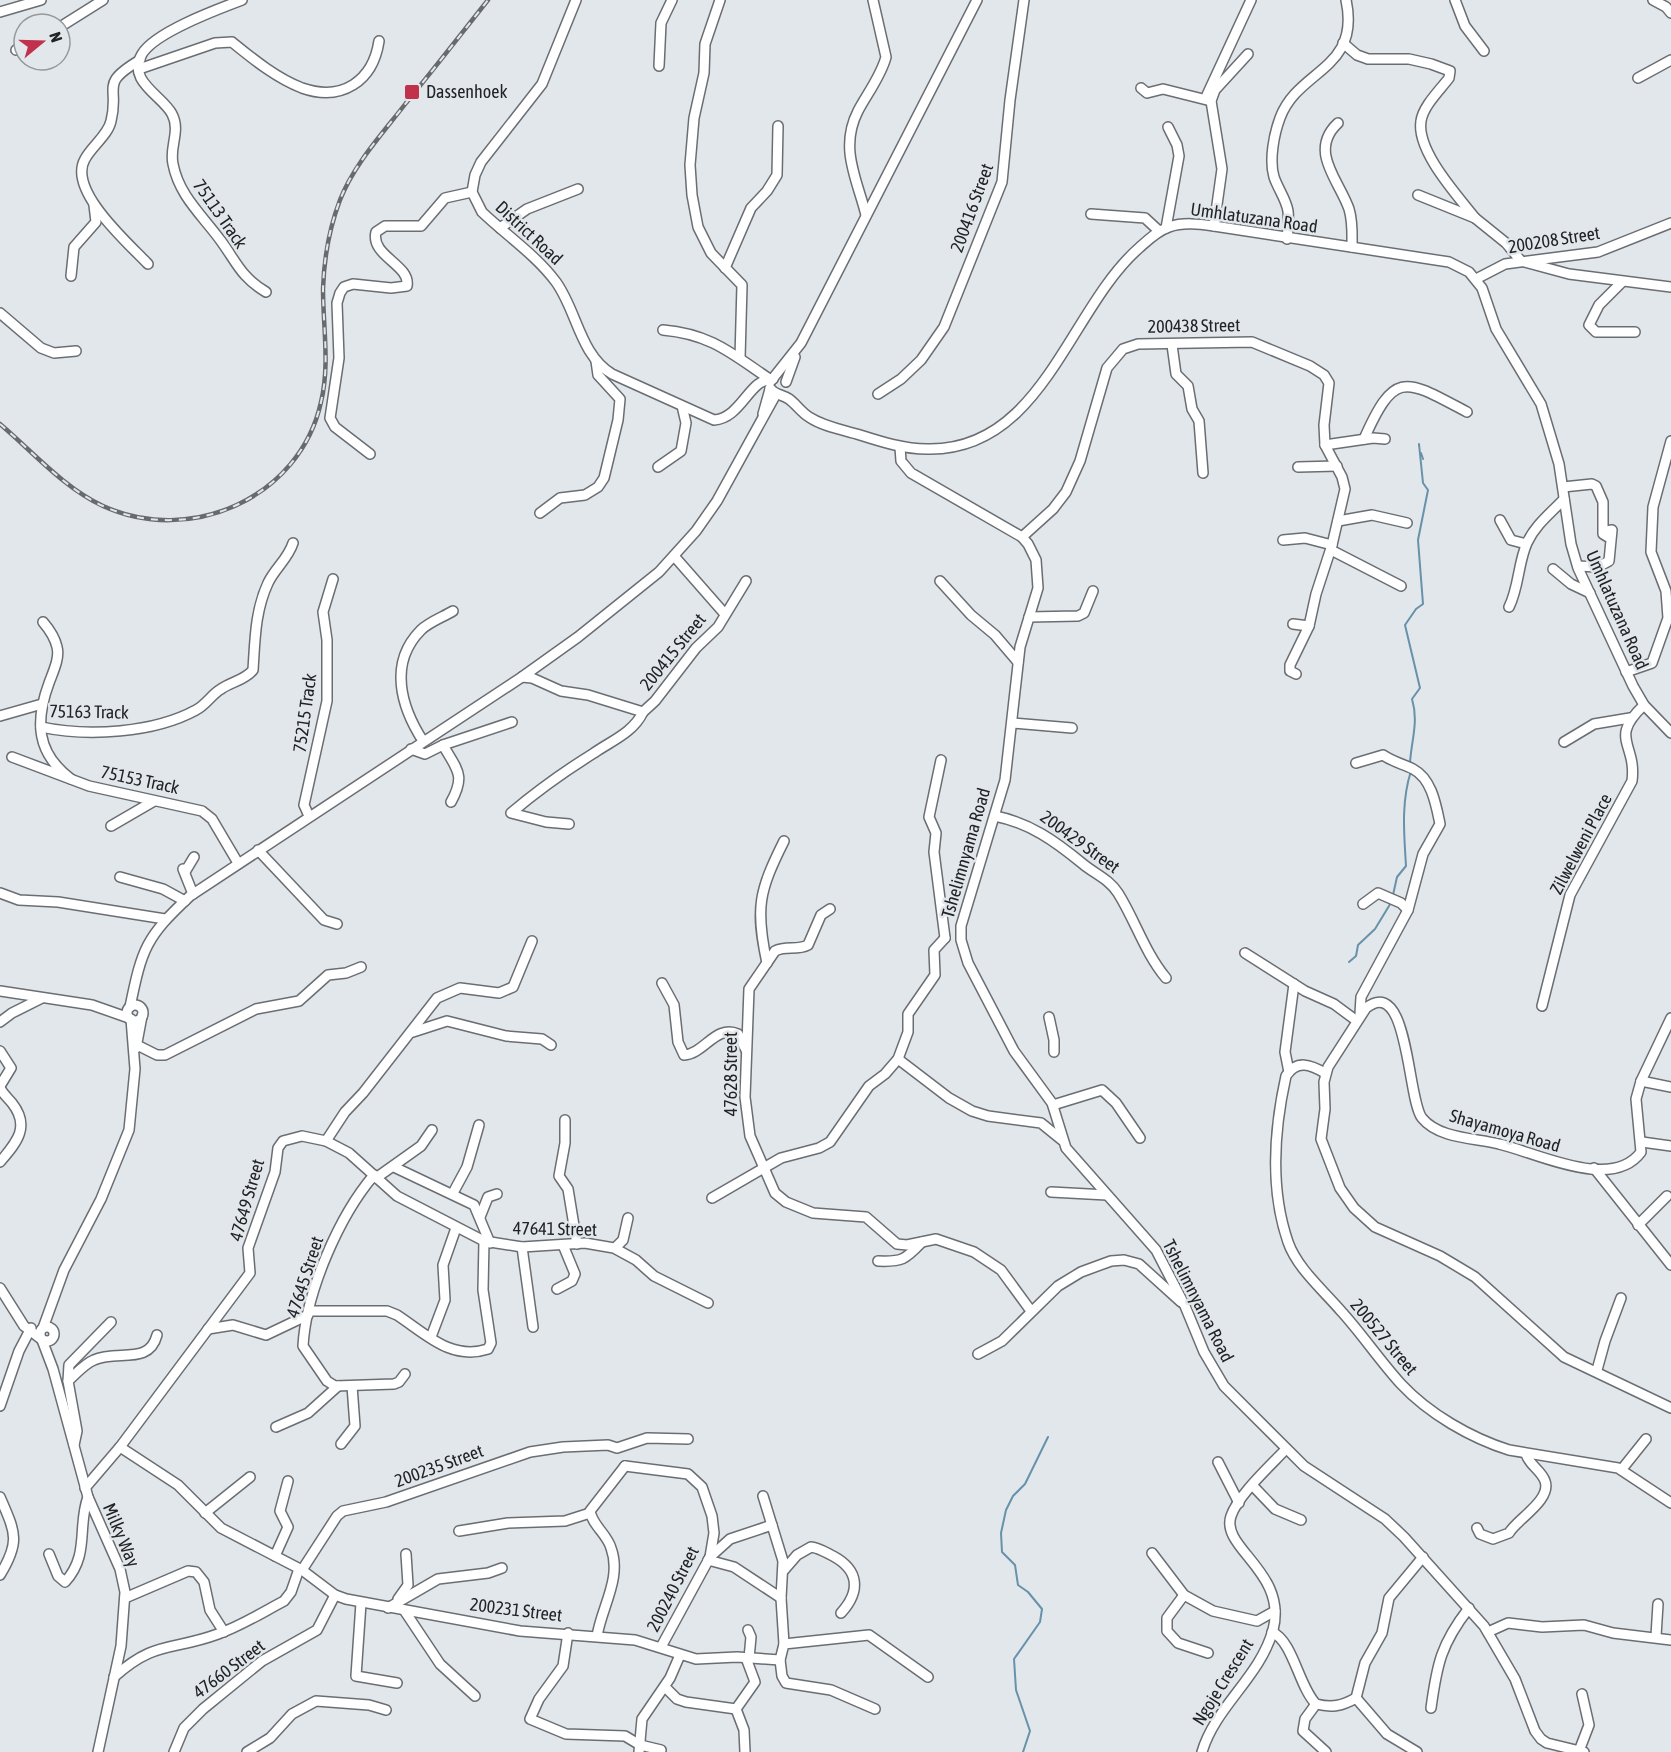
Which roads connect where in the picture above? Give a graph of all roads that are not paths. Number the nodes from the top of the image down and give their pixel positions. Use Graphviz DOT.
graph roads {
  1 [pos="41,0"];
  2 [pos="103,0"];
  3 [pos="242,0"];
  4 [pos="576,0"];
  5 [pos="672,0"];
  6 [pos="720,0"];
  7 [pos="873,0"];
  8 [pos="977,0"];
  9 [pos="1024,0"];
  10 [pos="1251,0"];
  11 [pos="1346,0"];
  12 [pos="1455,0"];
  13 [pos="1653,0"];
  14 [pos="0,12"];
  15 [pos="1671,13"];
  16 [pos="72,19"];
  17 [pos="379,41"];
  18 [pos="1343,43"];
  19 [pos="1484,51"];
  20 [pos="1248,54"];
  21 [pos="1671,60"];
  22 [pos="139,64"];
  23 [pos="659,66"];
  24 [pos="1638,78"];
  25 [pos="1141,88"];
  26 [pos="1208,101"];
  27 [pos="1338,123"];
  28 [pos="778,126"];
  29 [pos="1168,127"];
  30 [pos="578,189"];
  31 [pos="472,192"];
  32 [pos="1418,195"];
  33 [pos="94,205"];
  34 [pos="1092,214"];
  35 [pos="866,215"];
  36 [pos="1475,218"];
  37 [pos="1671,223"];
  38 [pos="1214,226"];
  39 [pos="500,228"];
  40 [pos="1163,230"];
  41 [pos="1287,239"];
  42 [pos="1352,247"];
  43 [pos="1564,258"];
  44 [pos="1521,261"];
  45 [pos="148,264"];
  46 [pos="725,268"];
  47 [pos="1569,274"];
  48 [pos="71,276"];
  49 [pos="1476,279"];
  50 [pos="1622,282"];
  51 [pos="1671,287"];
  52 [pos="266,292"];
  53 [pos="0,313"];
  54 [pos="663,330"];
  55 [pos="1635,332"];
  56 [pos="1172,345"];
  57 [pos="76,351"];
  58 [pos="797,352"];
  59 [pos="740,358"];
  60 [pos="596,361"];
  61 [pos="786,383"];
  62 [pos="773,386"];
  63 [pos="878,394"];
  64 [pos="795,404"];
  65 [pos="682,406"];
  66 [pos="1467,412"];
  67 [pos="1364,440"];
  68 [pos="1385,440"];
  69 [pos="1671,441"];
  70 [pos="1325,445"];
  71 [pos="900,447"];
  72 [pos="370,454"];
  73 [pos="1337,466"];
  74 [pos="658,467"];
  75 [pos="1298,467"];
  76 [pos="1203,472"];
  77 [pos="1563,487"];
  78 [pos="1564,499"];
  79 [pos="540,513"];
  80 [pos="1500,520"];
  81 [pos="1338,521"];
  82 [pos="1407,523"];
  83 [pos="1022,537"];
  84 [pos="1283,540"];
  85 [pos="293,543"];
  86 [pos="1526,544"];
  87 [pos="1332,547"];
  88 [pos="674,556"];
  89 [pos="1578,566"];
  90 [pos="1552,569"];
  91 [pos="333,579"];
  92 [pos="746,581"];
  93 [pos="940,581"];
  94 [pos="1401,586"];
  95 [pos="1093,591"];
  96 [pos="1590,593"];
  97 [pos="1509,607"];
  98 [pos="453,611"];
  99 [pos="724,613"];
  100 [pos="1029,617"];
  101 [pos="44,622"];
  102 [pos="1293,624"];
  103 [pos="1668,625"];
  104 [pos="1310,626"];
  105 [pos="1018,662"];
  106 [pos="1626,672"];
  107 [pos="1296,674"];
  108 [pos="522,677"];
  109 [pos="42,704"];
  110 [pos="1644,705"];
  111 [pos="643,712"];
  112 [pos="0,716"];
  113 [pos="1630,718"];
  114 [pos="512,722"];
  115 [pos="1013,723"];
  116 [pos="41,728"];
  117 [pos="1072,728"];
  118 [pos="1671,733"];
  119 [pos="423,741"];
  120 [pos="1564,742"];
  121 [pos="443,745"];
  122 [pos="411,749"];
  123 [pos="12,757"];
  124 [pos="941,760"];
  125 [pos="1356,763"];
  126 [pos="75,782"];
  127 [pos="154,801"];
  128 [pos="451,802"];
  129 [pos="309,816"];
  130 [pos="995,816"];
  131 [pos="569,824"];
  132 [pos="111,826"];
  133 [pos="784,841"];
  134 [pos="258,850"];
  135 [pos="194,857"];
  136 [pos="238,863"];
  137 [pos="120,877"];
  138 [pos="0,893"];
  139 [pos="193,894"];
  140 [pos="185,901"];
  141 [pos="1363,904"];
  142 [pos="830,909"];
  143 [pos="1408,910"];
  144 [pos="165,919"];
  145 [pos="337,924"];
  146 [pos="945,938"];
  147 [pos="961,940"];
  148 [pos="532,941"];
  149 [pos="1245,953"];
  150 [pos="767,963"];
  151 [pos="361,967"];
  152 [pos="137,976"];
  153 [pos="1166,978"];
  154 [pos="662,983"];
  155 [pos="1294,984"];
  156 [pos="0,991"];
  157 [pos="42,998"];
  158 [pos="1542,1006"];
  159 [pos="129,1013"];
  160 [pos="142,1013"];
  161 [pos="1049,1017"];
  162 [pos="1671,1017"];
  163 [pos="1359,1019"];
  164 [pos="0,1022"];
  165 [pos="410,1033"];
  166 [pos="1054,1040"];
  167 [pos="137,1045"];
  168 [pos="551,1045"];
  169 [pos="1064,1046"];
  170 [pos="0,1051"];
  171 [pos="747,1051"];
  172 [pos="1054,1053"];
  173 [pos="898,1059"];
  174 [pos="134,1060"];
  175 [pos="1289,1072"];
  176 [pos="1325,1073"];
  177 [pos="1641,1081"];
  178 [pos="0,1087"];
  179 [pos="1671,1087"];
  180 [pos="1053,1105"];
  181 [pos="565,1120"];
  182 [pos="479,1125"];
  183 [pos="432,1130"];
  184 [pos="1140,1138"];
  185 [pos="1062,1140"];
  186 [pos="326,1141"];
  187 [pos="1642,1142"];
  188 [pos="1671,1146"];
  189 [pos="0,1162"];
  190 [pos="394,1167"];
  191 [pos="764,1167"];
  192 [pos="1594,1168"];
  193 [pos="375,1176"];
  194 [pos="1051,1192"];
  195 [pos="453,1193"];
  196 [pos="497,1194"];
  197 [pos="1107,1195"];
  198 [pos="1667,1196"];
  199 [pos="712,1198"];
  200 [pos="480,1217"];
  201 [pos="628,1218"];
  202 [pos="1638,1225"];
  203 [pos="456,1228"];
  204 [pos="923,1240"];
  205 [pos="487,1242"];
  206 [pos="577,1244"];
  207 [pos="563,1245"];
  208 [pos="522,1247"];
  209 [pos="618,1249"];
  210 [pos="878,1262"];
  211 [pos="1671,1265"];
  212 [pos="0,1288"];
  213 [pos="557,1289"];
  214 [pos="1621,1298"];
  215 [pos="708,1303"];
  216 [pos="1185,1306"];
  217 [pos="1030,1311"];
  218 [pos="308,1313"];
  219 [pos="111,1322"];
  220 [pos="533,1327"];
  221 [pos="29,1329"];
  222 [pos="208,1329"];
  223 [pos="46,1334"];
  224 [pos="157,1335"];
  225 [pos="431,1337"];
  226 [pos="978,1354"];
  227 [pos="1597,1370"];
  228 [pos="405,1374"];
  229 [pos="68,1381"];
  230 [pos="338,1386"];
  231 [pos="352,1386"];
  232 [pos="0,1406"];
  233 [pos="1671,1408"];
  234 [pos="276,1427"];
  235 [pos="688,1439"];
  236 [pos="1646,1439"];
  237 [pos="341,1444"];
  238 [pos="73,1447"];
  239 [pos="120,1447"];
  240 [pos="617,1448"];
  241 [pos="1286,1449"];
  242 [pos="1526,1454"];
  243 [pos="1218,1462"];
  244 [pos="626,1467"];
  245 [pos="1622,1469"];
  246 [pos="250,1477"];
  247 [pos="288,1481"];
  248 [pos="1253,1486"];
  249 [pos="86,1492"];
  250 [pos="763,1496"];
  251 [pos="0,1497"];
  252 [pos="1239,1503"];
  253 [pos="1671,1503"];
  254 [pos="205,1513"];
  255 [pos="590,1513"];
  256 [pos="1301,1520"];
  257 [pos="772,1525"];
  258 [pos="1477,1528"];
  259 [pos="459,1531"];
  260 [pos="1152,1553"];
  261 [pos="49,1554"];
  262 [pos="406,1554"];
  263 [pos="275,1556"];
  264 [pos="1423,1557"];
  265 [pos="709,1558"];
  266 [pos="502,1568"];
  267 [pos="301,1570"];
  268 [pos="784,1570"];
  269 [pos="0,1575"];
  270 [pos="335,1595"];
  271 [pos="1184,1596"];
  272 [pos="125,1598"];
  273 [pos="781,1598"];
  274 [pos="361,1603"];
  275 [pos="1659,1604"];
  276 [pos="391,1606"];
  277 [pos="1469,1608"];
  278 [pos="404,1610"];
  279 [pos="1275,1611"];
  280 [pos="841,1613"];
  281 [pos="748,1630"];
  282 [pos="224,1632"];
  283 [pos="1272,1632"];
  284 [pos="1488,1632"];
  285 [pos="568,1634"];
  286 [pos="597,1636"];
  287 [pos="1656,1636"];
  288 [pos="1671,1640"];
  289 [pos="784,1644"];
  290 [pos="662,1647"];
  291 [pos="1208,1653"];
  292 [pos="680,1655"];
  293 [pos="747,1658"];
  294 [pos="780,1660"];
  295 [pos="114,1677"];
  296 [pos="928,1677"];
  297 [pos="397,1683"];
  298 [pos="665,1687"];
  299 [pos="1582,1694"];
  300 [pos="475,1696"];
  301 [pos="1356,1698"];
  302 [pos="1316,1704"];
  303 [pos="1431,1708"];
  304 [pos="736,1709"];
  305 [pos="874,1709"];
  306 [pos="386,1710"];
  307 [pos="640,1748"];
  308 [pos="661,1750"];
  309 [pos="1582,1751"];
  310 [pos="98,1752"];
  311 [pos="174,1752"];
  312 [pos="247,1752"];
  313 [pos="745,1752"];
  314 [pos="1202,1752"];
  315 [pos="1326,1752"];
  316 [pos="1417,1752"];
  1 -- 14 [label="street"];
  2 -- 16 [label="street"];
  3 -- 22 [label="street"];
  4 -- 31 [label="street"];
  5 -- 23 [label="street"];
  6 -- 46 [label="street"];
  7 -- 35 [label="street"];
  8 -- 35 [label="street"];
  9 -- 63 [label="street, 200416 Street"];
  10 -- 26 [label="street"];
  11 -- 18 [label="street"];
  12 -- 19 [label="street"];
  13 -- 15 [label="street"];
  17 -- 22 [label="street"];
  18 -- 36 [label="street"];
  18 -- 41 [label="street"];
  20 -- 26 [label="street"];
  21 -- 24 [label="street"];
  22 -- 33 [label="street"];
  22 -- 52 [label="street, 75113 Track"];
  25 -- 26 [label="street"];
  26 -- 38 [label="street"];
  27 -- 42 [label="street"];
  28 -- 46 [label="street"];
  29 -- 40 [label="street"];
  30 -- 39 [label="street"];
  31 -- 39 [label="street, District Road"];
  31 -- 72 [label="street"];
  32 -- 36 [label="street"];
  33 -- 45 [label="street"];
  33 -- 48 [label="street"];
  34 -- 40 [label="street"];
  35 -- 58 [label="street"];
  36 -- 44 [label="street"];
  37 -- 43 [label="street, 200208 Street"];
  38 -- 40 [label="street, Umhlatuzana Road"];
  38 -- 41 [label="street, Umhlatuzana Road"];
  39 -- 60 [label="street, District Road"];
  40 -- 71 [label="street"];
  41 -- 42 [label="street, Umhlatuzana Road"];
  42 -- 49 [label="street, Umhlatuzana Road"];
  43 -- 44 [label="street, 200208 Street"];
  43 -- 47 [label="street"];
  44 -- 47 [label="street"];
  44 -- 49 [label="street, 200208 Street"];
  46 -- 59 [label="street"];
  47 -- 50 [label="street"];
  49 -- 77 [label="street, Umhlatuzana Road"];
  50 -- 51 [label="street"];
  50 -- 55 [label="street"];
  53 -- 57 [label="street"];
  54 -- 59 [label="street"];
  56 -- 70 [label="street, 200438 Street"];
  56 -- 76 [label="street"];
  56 -- 83 [label="street, 200438 Street"];
  58 -- 61 [label="street"];
  58 -- 62 [label="street, Milky Way"];
  59 -- 62 [label="street"];
  60 -- 65 [label="street, District Road"];
  60 -- 79 [label="street"];
  61 -- 62 [label="street"];
  61 -- 64 [label="street"];
  62 -- 64 [label="street"];
  62 -- 65 [label="street, District Road"];
  62 -- 88 [label="street, Milky Way"];
  64 -- 71 [label="street"];
  65 -- 74 [label="street"];
  66 -- 67 [label="street"];
  67 -- 68 [label="street"];
  67 -- 70 [label="street"];
  69 -- 103 [label="street"];
  70 -- 73 [label="street"];
  71 -- 83 [label="street"];
  73 -- 75 [label="street"];
  73 -- 81 [label="street"];
  77 -- 78 [label="street, Umhlatuzana Road"];
  77 -- 89 [label="street"];
  78 -- 86 [label="street"];
  78 -- 89 [label="street, Umhlatuzana Road"];
  80 -- 86 [label="street"];
  81 -- 82 [label="street"];
  81 -- 87 [label="street"];
  83 -- 100 [label="street, Tshelimnyama Road"];
  84 -- 87 [label="street"];
  85 -- 116 [label="street, 75163 Track"];
  86 -- 97 [label="street"];
  87 -- 94 [label="street"];
  87 -- 104 [label="street"];
  88 -- 99 [label="street"];
  88 -- 108 [label="street, Milky Way"];
  89 -- 96 [label="street, Umhlatuzana Road"];
  90 -- 96 [label="street"];
  91 -- 129 [label="street, 75215 Track"];
  92 -- 99 [label="street, 200415 Street"];
  93 -- 105 [label="street"];
  95 -- 100 [label="street"];
  96 -- 106 [label="street, Umhlatuzana Road"];
  98 -- 119 [label="street"];
  99 -- 111 [label="street, 200415 Street"];
  100 -- 105 [label="street, Tshelimnyama Road"];
  101 -- 109 [label="street"];
  102 -- 104 [label="street"];
  103 -- 106 [label="street"];
  104 -- 107 [label="street"];
  105 -- 115 [label="street, Tshelimnyama Road"];
  106 -- 110 [label="street, Umhlatuzana Road"];
  108 -- 111 [label="street, 200415 Street"];
  108 -- 119 [label="street, Milky Way"];
  109 -- 112 [label="street"];
  109 -- 116 [label="street"];
  110 -- 113 [label="street"];
  110 -- 118 [label="street, Umhlatuzana Road"];
  111 -- 131 [label="street"];
  113 -- 120 [label="street"];
  113 -- 158 [label="street, Zilwelweni Place"];
  114 -- 121 [label="street"];
  115 -- 117 [label="street"];
  115 -- 130 [label="street, Tshelimnyama Road"];
  116 -- 126 [label="street, 75163 Track"];
  119 -- 122 [label="street, Milky Way"];
  121 -- 122 [label="street"];
  121 -- 128 [label="street"];
  122 -- 129 [label="street, Milky Way"];
  123 -- 126 [label="street, 75153 Track"];
  124 -- 146 [label="street"];
  125 -- 143 [label="street"];
  126 -- 127 [label="street, 75153 Track"];
  127 -- 132 [label="street"];
  127 -- 136 [label="street, 75153 Track"];
  129 -- 134 [label="street, Milky Way"];
  130 -- 147 [label="street, Tshelimnyama Road"];
  130 -- 153 [label="street, 200429 Street"];
  133 -- 150 [label="street"];
  134 -- 136 [label="street, Milky Way"];
  134 -- 145 [label="street"];
  135 -- 139 [label="street"];
  136 -- 139 [label="street, Milky Way"];
  137 -- 140 [label="street"];
  138 -- 144 [label="street"];
  139 -- 140 [label="street, Milky Way"];
  140 -- 144 [label="street, Milky Way"];
  141 -- 143 [label="street"];
  142 -- 150 [label="street, 47628 Street"];
  143 -- 163 [label="street"];
  144 -- 152 [label="street, Milky Way"];
  146 -- 147 [label="street"];
  146 -- 173 [label="street"];
  147 -- 180 [label="street, Tshelimnyama Road"];
  148 -- 165 [label="street"];
  149 -- 155 [label="street"];
  150 -- 171 [label="street, 47628 Street"];
  151 -- 167 [label="street"];
  152 -- 159 [label="street, Milky Way"];
  152 -- 160 [label="street, Milky Way"];
  154 -- 171 [label="street"];
  155 -- 163 [label="street"];
  155 -- 175 [label="street, 200527 Street"];
  156 -- 157 [label="street"];
  157 -- 159 [label="street"];
  157 -- 164 [label="street"];
  159 -- 160 [label="street"];
  159 -- 160 [label="street"];
  159 -- 174 [label="street, Milky Way"];
  160 -- 167 [label="street, Milky Way"];
  161 -- 166 [label="street"];
  162 -- 177 [label="street"];
  163 -- 176 [label="street, Shayamoya Road"];
  163 -- 192 [label="street, Shayamoya Road"];
  165 -- 168 [label="street"];
  165 -- 186 [label="street"];
  166 -- 169 [label="street"];
  166 -- 172 [label="street"];
  167 -- 174 [label="street, Milky Way"];
  170 -- 178 [label="street"];
  171 -- 191 [label="street, 47628 Street"];
  173 -- 185 [label="street"];
  173 -- 191 [label="street"];
  174 -- 223 [label="street, Milky Way"];
  175 -- 176 [label="street"];
  175 -- 242 [label="street, 200527 Street"];
  176 -- 227 [label="street, Shayamoya Road"];
  177 -- 179 [label="street"];
  177 -- 187 [label="street"];
  178 -- 189 [label="street"];
  180 -- 184 [label="street"];
  180 -- 185 [label="street, Tshelimnyama Road"];
  181 -- 206 [label="street"];
  182 -- 195 [label="street"];
  183 -- 190 [label="street"];
  185 -- 197 [label="street, Tshelimnyama Road"];
  186 -- 193 [label="street, 47649 Street"];
  186 -- 222 [label="street, 47649 Street"];
  187 -- 188 [label="street"];
  187 -- 192 [label="street, Shayamoya Road"];
  190 -- 193 [label="street"];
  190 -- 195 [label="street"];
  191 -- 199 [label="street"];
  191 -- 204 [label="street, 47628 Street"];
  192 -- 202 [label="street"];
  193 -- 203 [label="street, 47649 Street"];
  193 -- 218 [label="street, 47645 Street"];
  194 -- 197 [label="street"];
  195 -- 200 [label="street"];
  196 -- 200 [label="street"];
  197 -- 216 [label="street, Tshelimnyama Road"];
  198 -- 202 [label="street"];
  200 -- 205 [label="street"];
  201 -- 209 [label="street"];
  202 -- 211 [label="street"];
  203 -- 205 [label="street, 47641 Street"];
  203 -- 225 [label="street"];
  204 -- 210 [label="street"];
  204 -- 217 [label="street, 47628 Street"];
  205 -- 208 [label="street, 47641 Street"];
  205 -- 225 [label="street"];
  206 -- 207 [label="street, 47641 Street"];
  206 -- 209 [label="street, 47641 Street"];
  207 -- 208 [label="street, 47641 Street"];
  207 -- 213 [label="street"];
  208 -- 220 [label="street"];
  209 -- 215 [label="street"];
  212 -- 221 [label="street"];
  214 -- 227 [label="street"];
  216 -- 217 [label="street"];
  216 -- 241 [label="street, Tshelimnyama Road"];
  217 -- 226 [label="street"];
  218 -- 222 [label="street"];
  218 -- 225 [label="street"];
  218 -- 230 [label="street, 47645 Street"];
  219 -- 229 [label="street"];
  221 -- 223 [label="street"];
  221 -- 232 [label="street"];
  222 -- 239 [label="street, 47649 Street"];
  223 -- 238 [label="street, Milky Way"];
  224 -- 229 [label="street"];
  227 -- 233 [label="street, Shayamoya Road"];
  228 -- 231 [label="street"];
  229 -- 238 [label="street"];
  230 -- 231 [label="street"];
  230 -- 234 [label="street"];
  231 -- 237 [label="street"];
  235 -- 240 [label="street, 200235 Street"];
  236 -- 245 [label="street"];
  238 -- 249 [label="street, Milky Way"];
  239 -- 249 [label="street, 47649 Street"];
  239 -- 254 [label="street, 200231 Street"];
  240 -- 244 [label="street"];
  240 -- 267 [label="street, 200235 Street"];
  241 -- 248 [label="street, Ngoje Crescent"];
  241 -- 264 [label="street, Tshelimnyama Road"];
  242 -- 245 [label="street, 200527 Street"];
  242 -- 258 [label="street"];
  243 -- 252 [label="street"];
  244 -- 255 [label="street"];
  244 -- 265 [label="street, 200240 Street"];
  245 -- 253 [label="street, 200527 Street"];
  246 -- 254 [label="street"];
  247 -- 263 [label="street"];
  248 -- 252 [label="street, Ngoje Crescent"];
  248 -- 256 [label="street"];
  249 -- 261 [label="street"];
  249 -- 272 [label="street, Milky Way"];
  250 -- 257 [label="street"];
  251 -- 269 [label="street"];
  252 -- 279 [label="street, Ngoje Crescent"];
  254 -- 263 [label="street, 200231 Street"];
  255 -- 259 [label="street"];
  255 -- 286 [label="street"];
  257 -- 265 [label="street"];
  257 -- 268 [label="street"];
  260 -- 271 [label="street"];
  262 -- 276 [label="street"];
  263 -- 267 [label="street, 200231 Street"];
  264 -- 277 [label="street, Tshelimnyama Road"];
  264 -- 301 [label="street"];
  265 -- 273 [label="street"];
  265 -- 290 [label="street, 200240 Street"];
  266 -- 276 [label="street"];
  267 -- 270 [label="street, 200231 Street"];
  267 -- 282 [label="street, 200235 Street"];
  268 -- 273 [label="street"];
  268 -- 280 [label="street"];
  270 -- 274 [label="street, 200231 Street"];
  270 -- 311 [label="street, 47660 Street"];
  271 -- 279 [label="street"];
  271 -- 291 [label="street"];
  272 -- 282 [label="street"];
  272 -- 295 [label="street, Milky Way"];
  273 -- 289 [label="street"];
  274 -- 276 [label="street, 200231 Street"];
  274 -- 297 [label="street"];
  275 -- 287 [label="street"];
  276 -- 278 [label="street, 200231 Street"];
  277 -- 284 [label="street, Tshelimnyama Road"];
  277 -- 303 [label="street"];
  278 -- 285 [label="street, 200231 Street"];
  278 -- 300 [label="street"];
  279 -- 283 [label="street, Ngoje Crescent"];
  281 -- 293 [label="street"];
  282 -- 295 [label="street, 200235 Street"];
  283 -- 302 [label="street"];
  283 -- 314 [label="street, Ngoje Crescent"];
  284 -- 287 [label="street"];
  284 -- 309 [label="street, Tshelimnyama Road"];
  285 -- 286 [label="street, 200231 Street"];
  285 -- 307 [label="street"];
  286 -- 290 [label="street, 200231 Street"];
  287 -- 288 [label="street"];
  289 -- 294 [label="street"];
  289 -- 296 [label="street"];
  290 -- 292 [label="street, 200231 Street"];
  292 -- 293 [label="street, 200231 Street"];
  292 -- 298 [label="street"];
  293 -- 294 [label="street, 200231 Street"];
  293 -- 304 [label="street"];
  294 -- 305 [label="street"];
  295 -- 310 [label="street, Milky Way"];
  298 -- 304 [label="street"];
  298 -- 307 [label="street"];
  299 -- 309 [label="street"];
  301 -- 302 [label="street"];
  301 -- 316 [label="street"];
  302 -- 315 [label="street"];
  304 -- 313 [label="street"];
  306 -- 312 [label="street"];
  307 -- 308 [label="street"];
}
